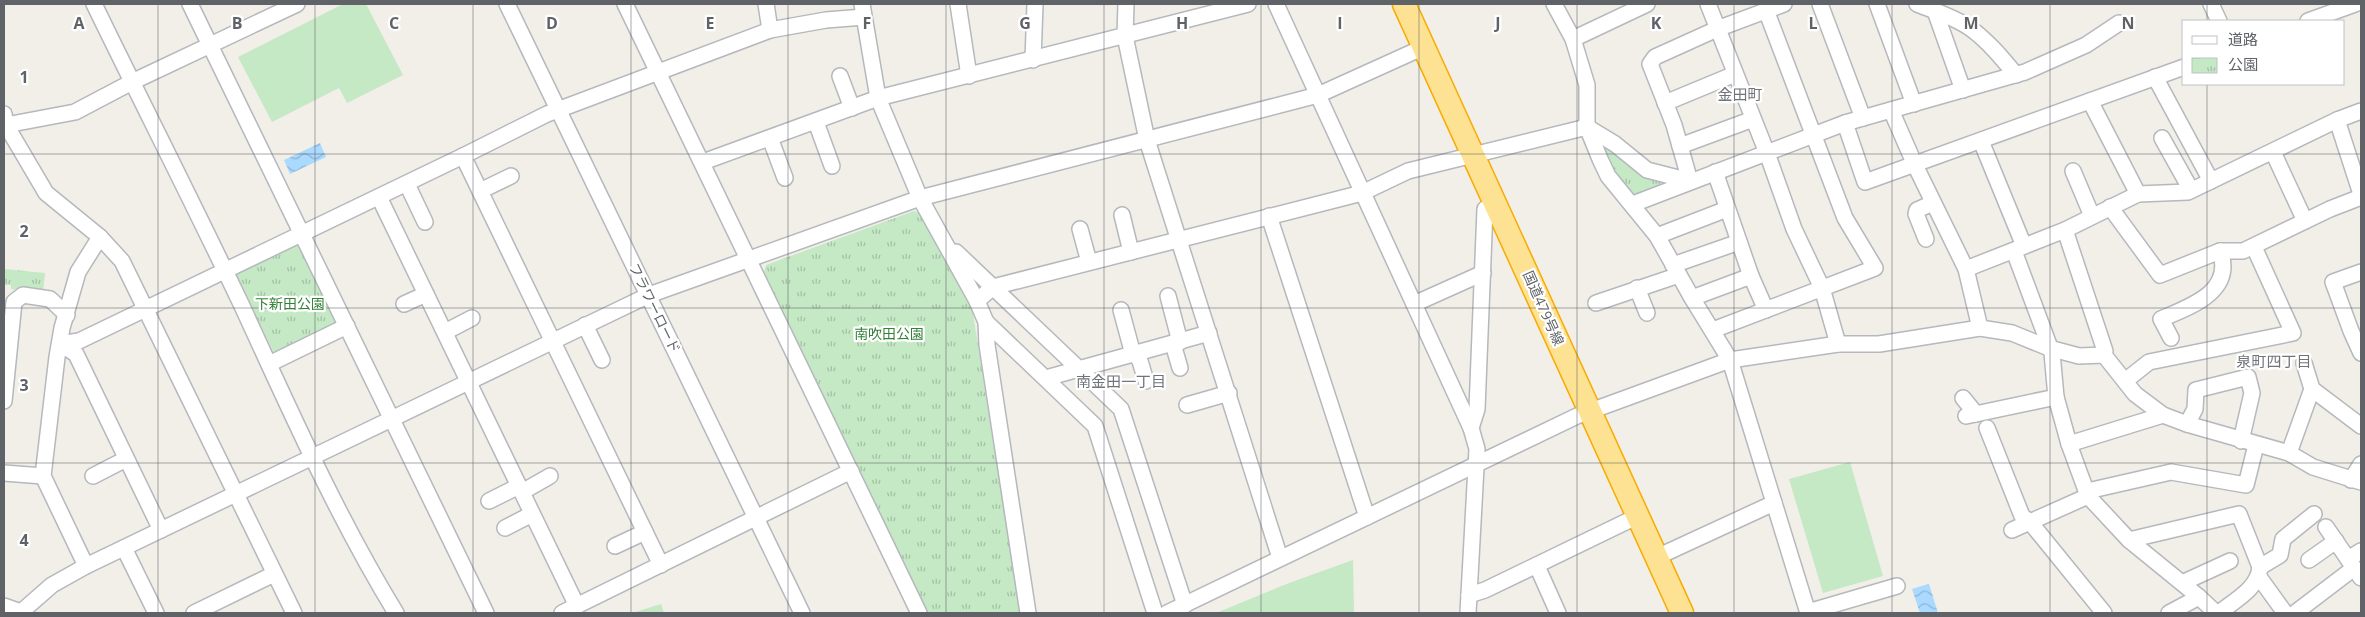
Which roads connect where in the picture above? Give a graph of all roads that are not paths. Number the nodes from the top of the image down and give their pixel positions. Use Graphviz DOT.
graph roads {
  1 [pos="94,4"];
  2 [pos="190,4"];
  3 [pos="507,4"];
  4 [pos="626,4"];
  5 [pos="766,4"];
  6 [pos="958,4"];
  7 [pos="1034,4"];
  8 [pos="1126,4"];
  9 [pos="1248,4"];
  10 [pos="1276,4"];
  11 [pos="1404,4"];
  12 [pos="1554,4"];
  13 [pos="1647,4"];
  14 [pos="1708,4"];
  15 [pos="1784,4"];
  16 [pos="1820,4"];
  17 [pos="1877,4"];
  18 [pos="1917,4"];
  19 [pos="2212,4"];
  20 [pos="2355,4"];
  21 [pos="291,5"];
  22 [pos="863,10"];
  23 [pos="1766,10"];
  24 [pos="1935,12"];
  25 [pos="2219,20"];
  26 [pos="2311,20"];
  27 [pos="2119,23"];
  28 [pos="1717,29"];
  29 [pos="770,30"];
  30 [pos="1126,36"];
  31 [pos="1573,39"];
  32 [pos="210,45"];
  33 [pos="1424,47"];
  34 [pos="1033,60"];
  35 [pos="2182,68"];
  36 [pos="659,72"];
  37 [pos="1735,74"];
  38 [pos="2016,75"];
  39 [pos="840,76"];
  40 [pos="969,76"];
  41 [pos="2155,77"];
  42 [pos="132,82"];
  43 [pos="1964,90"];
  44 [pos="1318,95"];
  45 [pos="878,98"];
  46 [pos="2090,101"];
  47 [pos="1665,102"];
  48 [pos="1914,104"];
  49 [pos="852,108"];
  50 [pos="559,110"];
  51 [pos="1891,110"];
  52 [pos="2361,111"];
  53 [pos="1863,118"];
  54 [pos="1753,119"];
  55 [pos="5,120"];
  56 [pos="2337,120"];
  57 [pos="816,122"];
  58 [pos="1845,124"];
  59 [pos="1587,127"];
  60 [pos="1814,135"];
  61 [pos="770,138"];
  62 [pos="2162,138"];
  63 [pos="1147,140"];
  64 [pos="1981,141"];
  65 [pos="1680,146"];
  66 [pos="2273,152"];
  67 [pos="1767,153"];
  68 [pos="1473,154"];
  69 [pos="464,156"];
  70 [pos="703,162"];
  71 [pos="1915,165"];
  72 [pos="832,166"];
  73 [pos="2073,171"];
  74 [pos="1715,172"];
  75 [pos="511,176"];
  76 [pos="785,178"];
  77 [pos="2210,181"];
  78 [pos="1690,182"];
  79 [pos="407,184"];
  80 [pos="2191,190"];
  81 [pos="480,191"];
  82 [pos="1362,192"];
  83 [pos="2138,194"];
  84 [pos="2361,195"];
  85 [pos="379,197"];
  86 [pos="920,198"];
  87 [pos="1495,202"];
  88 [pos="1933,203"];
  89 [pos="1633,204"];
  90 [pos="2110,207"];
  91 [pos="1727,208"];
  92 [pos="1122,215"];
  93 [pos="1268,216"];
  94 [pos="2092,216"];
  95 [pos="2305,221"];
  96 [pos="425,222"];
  97 [pos="1080,229"];
  98 [pos="2066,230"];
  99 [pos="300,235"];
  100 [pos="1657,236"];
  101 [pos="100,237"];
  102 [pos="1179,239"];
  103 [pos="1926,239"];
  104 [pos="1739,242"];
  105 [pos="947,244"];
  106 [pos="2254,246"];
  107 [pos="2019,249"];
  108 [pos="2220,251"];
  109 [pos="1131,252"];
  110 [pos="748,260"];
  111 [pos="1089,262"];
  112 [pos="1966,269"];
  113 [pos="224,270"];
  114 [pos="1676,270"];
  115 [pos="1483,272"];
  116 [pos="2361,272"];
  117 [pos="1751,276"];
  118 [pos="993,287"];
  119 [pos="1637,288"];
  120 [pos="1822,288"];
  121 [pos="426,294"];
  122 [pos="649,295"];
  123 [pos="1168,296"];
  124 [pos="1692,298"];
  125 [pos="977,301"];
  126 [pos="1596,303"];
  127 [pos="404,304"];
  128 [pos="1414,304"];
  129 [pos="146,309"];
  130 [pos="1121,310"];
  131 [pos="1766,310"];
  132 [pos="1647,313"];
  133 [pos="67,315"];
  134 [pos="472,318"];
  135 [pos="986,322"];
  136 [pos="585,325"];
  137 [pos="347,326"];
  138 [pos="1980,328"];
  139 [pos="1713,330"];
  140 [pos="2356,330"];
  141 [pos="445,332"];
  142 [pos="1209,333"];
  143 [pos="2171,338"];
  144 [pos="553,341"];
  145 [pos="1176,342"];
  146 [pos="60,344"];
  147 [pos="1838,344"];
  148 [pos="2049,348"];
  149 [pos="1135,353"];
  150 [pos="2361,353"];
  151 [pos="2104,355"];
  152 [pos="602,360"];
  153 [pos="1730,360"];
  154 [pos="2304,362"];
  155 [pos="269,364"];
  156 [pos="1080,368"];
  157 [pos="1180,368"];
  158 [pos="1046,378"];
  159 [pos="1146,381"];
  160 [pos="2124,381"];
  161 [pos="470,382"];
  162 [pos="2312,389"];
  163 [pos="1229,393"];
  164 [pos="2056,397"];
  165 [pos="1964,398"];
  166 [pos="4,401"];
  167 [pos="1187,406"];
  168 [pos="1590,411"];
  169 [pos="2163,415"];
  170 [pos="392,419"];
  171 [pos="2187,424"];
  172 [pos="2361,426"];
  173 [pos="1471,428"];
  174 [pos="1987,428"];
  175 [pos="2242,440"];
  176 [pos="2069,444"];
  177 [pos="2256,445"];
  178 [pos="2289,454"];
  179 [pos="312,456"];
  180 [pos="126,459"];
  181 [pos="2361,464"];
  182 [pos="1475,466"];
  183 [pos="850,471"];
  184 [pos="4,473"];
  185 [pos="43,476"];
  186 [pos="92,476"];
  187 [pos="550,476"];
  188 [pos="2356,481"];
  189 [pos="520,489"];
  190 [pos="235,494"];
  191 [pos="2088,496"];
  192 [pos="489,501"];
  193 [pos="1774,503"];
  194 [pos="532,514"];
  195 [pos="2314,514"];
  196 [pos="1638,516"];
  197 [pos="1367,517"];
  198 [pos="756,519"];
  199 [pos="2030,522"];
  200 [pos="505,528"];
  201 [pos="2326,528"];
  202 [pos="161,530"];
  203 [pos="2012,530"];
  204 [pos="645,532"];
  205 [pos="2129,540"];
  206 [pos="2336,541"];
  207 [pos="615,546"];
  208 [pos="124,548"];
  209 [pos="2361,550"];
  210 [pos="1657,557"];
  211 [pos="1280,558"];
  212 [pos="2309,560"];
  213 [pos="2230,561"];
  214 [pos="661,565"];
  215 [pos="86,566"];
  216 [pos="1536,566"];
  217 [pos="2355,568"];
  218 [pos="2260,572"];
  219 [pos="274,574"];
  220 [pos="2182,583"];
  221 [pos="1897,586"];
  222 [pos="1469,595"];
  223 [pos="2199,597"];
  224 [pos="1185,605"];
  225 [pos="4,606"];
  226 [pos="577,606"];
  227 [pos="199,612"];
  228 [pos="20,613"];
  229 [pos="156,613"];
  230 [pos="294,613"];
  231 [pos="396,613"];
  232 [pos="486,613"];
  233 [pos="562,613"];
  234 [pos="802,613"];
  235 [pos="920,613"];
  236 [pos="1028,613"];
  237 [pos="1155,613"];
  238 [pos="1167,613"];
  239 [pos="1468,613"];
  240 [pos="1558,613"];
  241 [pos="1682,613"];
  242 [pos="1808,613"];
  243 [pos="2104,613"];
  244 [pos="2169,613"];
  245 [pos="2217,613"];
  246 [pos="2285,613"];
  247 [pos="2295,613"];
  1 -- 42 [label="street"];
  2 -- 32 [label="street"];
  3 -- 50 [label="street, フラワーロード"];
  4 -- 36 [label="street"];
  5 -- 29 [label="street"];
  6 -- 40 [label="street"];
  7 -- 34 [label="street"];
  8 -- 30 [label="street"];
  9 -- 30 [label="street"];
  10 -- 44 [label="street"];
  11 -- 33 [label="highway, 国道479号線"];
  12 -- 31 [label="street"];
  13 -- 31 [label="street"];
  14 -- 28 [label="street"];
  15 -- 23 [label="street"];
  16 -- 53 [label="street"];
  17 -- 48 [label="street"];
  18 -- 24 [label="street"];
  19 -- 25 [label="street"];
  20 -- 26 [label="street"];
  21 -- 32 [label="street"];
  22 -- 29 [label="street"];
  22 -- 45 [label="street"];
  23 -- 28 [label="street"];
  23 -- 60 [label="street"];
  24 -- 38 [label="street"];
  24 -- 43 [label="street"];
  27 -- 38 [label="street"];
  28 -- 37 [label="street"];
  28 -- 47 [label="street"];
  29 -- 36 [label="street"];
  30 -- 34 [label="street"];
  30 -- 63 [label="street"];
  31 -- 59 [label="street"];
  32 -- 42 [label="street"];
  32 -- 99 [label="street"];
  33 -- 44 [label="street"];
  33 -- 68 [label="highway, 国道479号線"];
  34 -- 40 [label="street"];
  35 -- 41 [label="street"];
  36 -- 50 [label="street"];
  36 -- 70 [label="street"];
  37 -- 47 [label="street"];
  37 -- 54 [label="street"];
  38 -- 43 [label="street"];
  39 -- 49 [label="street"];
  40 -- 45 [label="street"];
  41 -- 46 [label="street"];
  41 -- 77 [label="street"];
  42 -- 55 [label="street"];
  42 -- 113 [label="street"];
  43 -- 48 [label="street"];
  44 -- 63 [label="street"];
  44 -- 82 [label="street"];
  45 -- 49 [label="street"];
  45 -- 86 [label="street"];
  46 -- 64 [label="street"];
  46 -- 83 [label="street"];
  47 -- 65 [label="street"];
  48 -- 51 [label="street"];
  49 -- 57 [label="street"];
  50 -- 69 [label="street"];
  50 -- 122 [label="street, フラワーロード"];
  51 -- 53 [label="street"];
  51 -- 71 [label="street"];
  52 -- 56 [label="street"];
  53 -- 58 [label="street"];
  54 -- 65 [label="street"];
  54 -- 67 [label="street"];
  55 -- 101 [label="street"];
  56 -- 66 [label="street"];
  56 -- 84 [label="street"];
  57 -- 61 [label="street"];
  57 -- 72 [label="street"];
  58 -- 60 [label="street"];
  58 -- 71 [label="street"];
  59 -- 68 [label="street"];
  59 -- 78 [label="street"];
  59 -- 89 [label="street"];
  60 -- 67 [label="street"];
  60 -- 120 [label="street"];
  61 -- 70 [label="street"];
  61 -- 76 [label="street"];
  62 -- 80 [label="street"];
  63 -- 86 [label="street"];
  63 -- 102 [label="street"];
  64 -- 71 [label="street"];
  64 -- 107 [label="street"];
  65 -- 78 [label="street"];
  66 -- 77 [label="street"];
  66 -- 95 [label="street"];
  67 -- 74 [label="street"];
  67 -- 120 [label="street"];
  68 -- 82 [label="street"];
  68 -- 87 [label="highway, 国道479号線"];
  69 -- 79 [label="street"];
  69 -- 81 [label="street"];
  70 -- 110 [label="street"];
  71 -- 88 [label="street"];
  73 -- 94 [label="street"];
  74 -- 78 [label="street"];
  74 -- 91 [label="street"];
  75 -- 81 [label="street"];
  77 -- 80 [label="street"];
  78 -- 89 [label="street"];
  79 -- 85 [label="street"];
  79 -- 96 [label="street"];
  80 -- 83 [label="street"];
  81 -- 144 [label="street"];
  82 -- 93 [label="street"];
  82 -- 128 [label="street"];
  83 -- 90 [label="street"];
  84 -- 95 [label="street"];
  85 -- 99 [label="street"];
  85 -- 121 [label="street"];
  86 -- 105 [label="street"];
  86 -- 110 [label="street"];
  87 -- 115 [label="street"];
  87 -- 168 [label="highway, 国道479号線"];
  88 -- 103 [label="street"];
  88 -- 112 [label="street"];
  89 -- 100 [label="street"];
  90 -- 94 [label="street"];
  90 -- 108 [label="street"];
  91 -- 100 [label="street"];
  91 -- 104 [label="street"];
  92 -- 109 [label="street"];
  93 -- 102 [label="street"];
  93 -- 197 [label="street"];
  94 -- 98 [label="street"];
  95 -- 106 [label="street"];
  97 -- 111 [label="street"];
  98 -- 107 [label="street"];
  98 -- 151 [label="street"];
  99 -- 113 [label="street"];
  99 -- 137 [label="street"];
  100 -- 114 [label="street"];
  101 -- 129 [label="street"];
  101 -- 133 [label="street"];
  102 -- 109 [label="street"];
  102 -- 142 [label="street"];
  104 -- 114 [label="street"];
  104 -- 117 [label="street"];
  105 -- 118 [label="street"];
  105 -- 125 [label="street"];
  106 -- 108 [label="street"];
  106 -- 160 [label="street"];
  107 -- 112 [label="street"];
  107 -- 148 [label="street"];
  108 -- 143 [label="street"];
  109 -- 111 [label="street"];
  110 -- 122 [label="street"];
  110 -- 183 [label="street"];
  111 -- 118 [label="street"];
  112 -- 138 [label="street"];
  113 -- 129 [label="street"];
  113 -- 155 [label="street"];
  114 -- 119 [label="street"];
  114 -- 124 [label="street"];
  115 -- 128 [label="street"];
  115 -- 173 [label="street"];
  116 -- 140 [label="street"];
  117 -- 124 [label="street"];
  117 -- 131 [label="street"];
  118 -- 125 [label="street"];
  118 -- 156 [label="street"];
  119 -- 126 [label="street"];
  119 -- 132 [label="street"];
  120 -- 131 [label="street"];
  120 -- 147 [label="street"];
  121 -- 127 [label="street"];
  121 -- 141 [label="street"];
  122 -- 136 [label="street"];
  122 -- 198 [label="street, フラワーロード"];
  123 -- 145 [label="street"];
  124 -- 139 [label="street"];
  125 -- 135 [label="street"];
  128 -- 173 [label="street"];
  129 -- 146 [label="street"];
  129 -- 190 [label="street"];
  130 -- 149 [label="street"];
  131 -- 139 [label="street"];
  133 -- 146 [label="street"];
  133 -- 166 [label="street"];
  134 -- 141 [label="street"];
  135 -- 158 [label="street"];
  135 -- 236 [label="street"];
  136 -- 144 [label="street"];
  136 -- 152 [label="street"];
  137 -- 155 [label="street"];
  137 -- 170 [label="street"];
  138 -- 147 [label="street"];
  138 -- 148 [label="street"];
  139 -- 153 [label="street"];
  140 -- 150 [label="street"];
  141 -- 161 [label="street"];
  142 -- 145 [label="street"];
  142 -- 163 [label="street"];
  144 -- 161 [label="street"];
  144 -- 204 [label="street"];
  145 -- 149 [label="street"];
  145 -- 157 [label="street"];
  146 -- 180 [label="street"];
  146 -- 185 [label="street"];
  147 -- 153 [label="street"];
  148 -- 151 [label="street"];
  148 -- 164 [label="street"];
  149 -- 156 [label="street"];
  149 -- 159 [label="street"];
  151 -- 160 [label="street"];
  153 -- 168 [label="street"];
  153 -- 193 [label="street"];
  154 -- 162 [label="street"];
  155 -- 179 [label="street"];
  156 -- 158 [label="street"];
  156 -- 224 [label="street"];
  158 -- 237 [label="street"];
  160 -- 169 [label="street"];
  161 -- 170 [label="street"];
  161 -- 189 [label="street"];
  162 -- 172 [label="street"];
  162 -- 178 [label="street"];
  163 -- 167 [label="street"];
  163 -- 211 [label="street"];
  164 -- 165 [label="street"];
  164 -- 176 [label="street"];
  168 -- 182 [label="street"];
  168 -- 196 [label="highway, 国道479号線"];
  169 -- 171 [label="street"];
  169 -- 176 [label="street"];
  170 -- 179 [label="street"];
  170 -- 232 [label="street"];
  171 -- 175 [label="street"];
  171 -- 175 [label="street"];
  173 -- 182 [label="street"];
  174 -- 199 [label="street"];
  175 -- 177 [label="street"];
  176 -- 191 [label="street"];
  177 -- 178 [label="street"];
  177 -- 191 [label="street"];
  178 -- 188 [label="street"];
  179 -- 190 [label="street"];
  179 -- 231 [label="street"];
  180 -- 186 [label="street"];
  180 -- 202 [label="street"];
  181 -- 188 [label="street"];
  182 -- 197 [label="street"];
  182 -- 222 [label="street"];
  183 -- 198 [label="street"];
  183 -- 235 [label="street"];
  184 -- 185 [label="street"];
  185 -- 215 [label="street"];
  187 -- 189 [label="street"];
  189 -- 192 [label="street"];
  189 -- 194 [label="street"];
  190 -- 202 [label="street"];
  190 -- 219 [label="street"];
  191 -- 199 [label="street"];
  191 -- 205 [label="street"];
  193 -- 210 [label="street"];
  193 -- 242 [label="street"];
  194 -- 200 [label="street"];
  194 -- 226 [label="street"];
  195 -- 218 [label="street"];
  196 -- 210 [label="highway, 国道479号線"];
  196 -- 216 [label="street"];
  197 -- 211 [label="street"];
  198 -- 214 [label="street"];
  198 -- 234 [label="street, フラワーロード"];
  199 -- 203 [label="street"];
  199 -- 243 [label="street"];
  201 -- 206 [label="street"];
  202 -- 208 [label="street"];
  204 -- 207 [label="street"];
  204 -- 214 [label="street"];
  205 -- 218 [label="street"];
  205 -- 220 [label="street"];
  206 -- 212 [label="street"];
  206 -- 217 [label="street"];
  208 -- 215 [label="street"];
  208 -- 229 [label="street"];
  209 -- 217 [label="street"];
  210 -- 241 [label="highway, 国道479号線"];
  211 -- 224 [label="street"];
  213 -- 220 [label="street"];
  214 -- 226 [label="street"];
  215 -- 228 [label="street"];
  216 -- 222 [label="street"];
  216 -- 240 [label="street"];
  217 -- 247 [label="street"];
  218 -- 245 [label="street"];
  218 -- 246 [label="street"];
  219 -- 227 [label="street"];
  219 -- 230 [label="street"];
  220 -- 223 [label="street"];
  221 -- 242 [label="street"];
  222 -- 239 [label="street"];
  223 -- 244 [label="street"];
  223 -- 245 [label="street"];
  224 -- 238 [label="street"];
  225 -- 228 [label="street"];
  226 -- 233 [label="street"];
}
